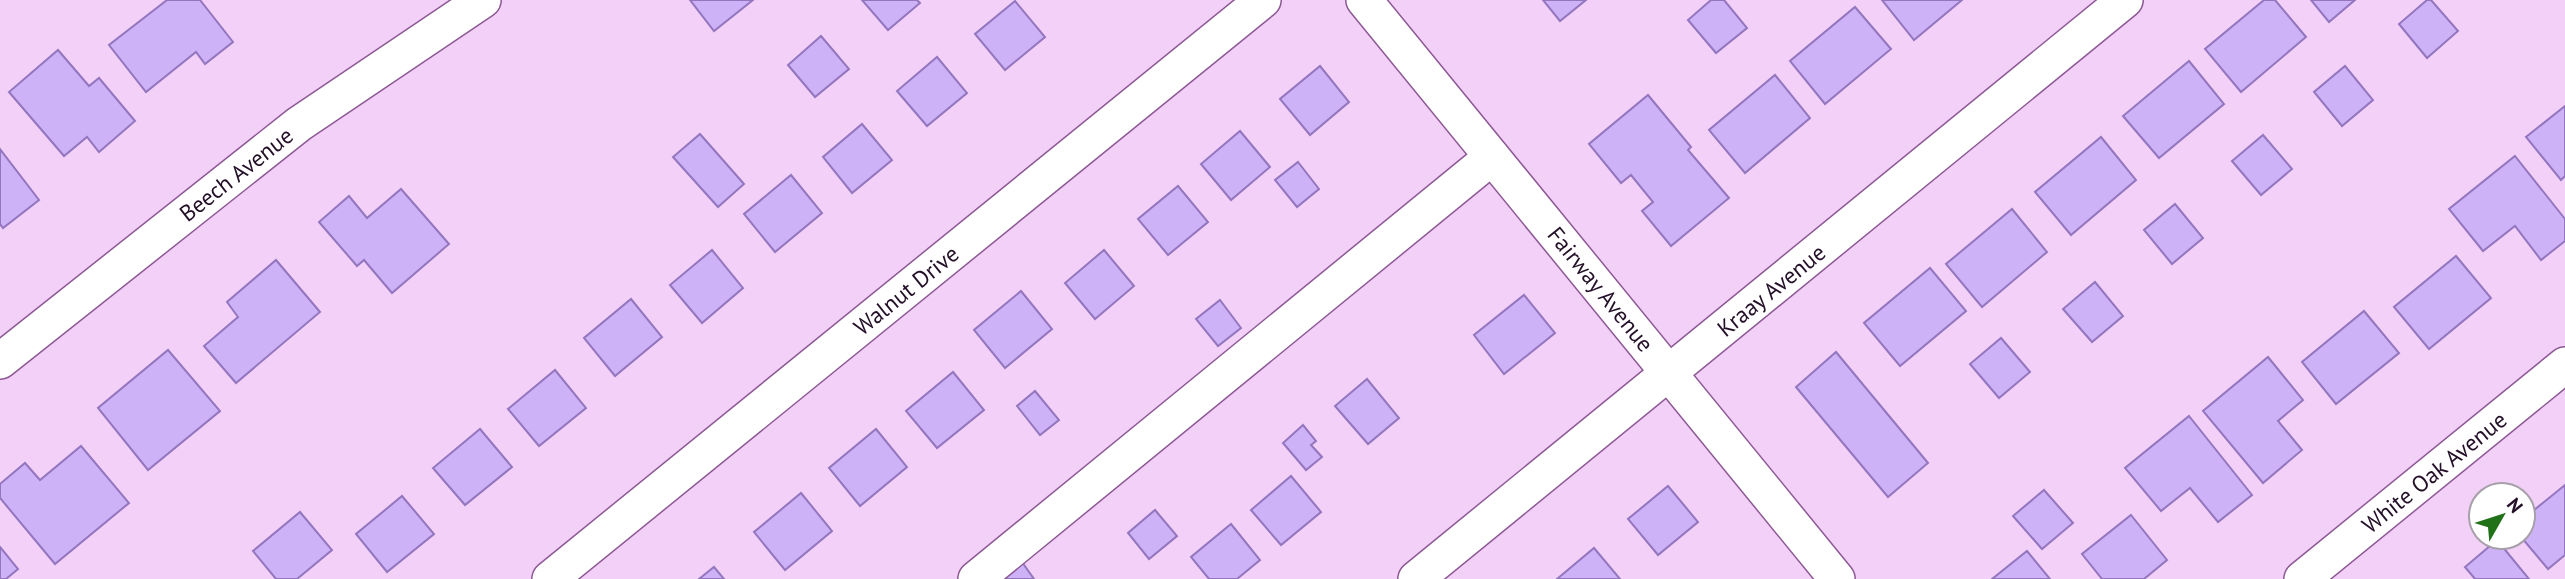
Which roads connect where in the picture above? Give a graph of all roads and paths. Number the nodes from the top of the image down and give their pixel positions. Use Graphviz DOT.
graph roads {
  1 [pos="483,0"];
  2 [pos="1263,0"];
  3 [pos="1364,0"];
  4 [pos="2125,0"];
  5 [pos="1492,157"];
  6 [pos="0,361"];
  7 [pos="2565,365"];
  8 [pos="1669,373"];
  9 [pos="550,579"];
  10 [pos="976,579"];
  11 [pos="1416,579"];
  12 [pos="1837,579"];
  13 [pos="2302,579"];
  1 -- 6 [label="street, Beech Avenue"];
  2 -- 9 [label="street, Walnut Drive"];
  3 -- 5 [label="street, Fairway Avenue"];
  4 -- 8 [label="street, Kraay Avenue"];
  5 -- 8 [label="street, Fairway Avenue"];
  5 -- 10 [label="street"];
  7 -- 13 [label="street, White Oak Avenue"];
  8 -- 11 [label="street, Kraay Avenue"];
  8 -- 12 [label="street, Fairway Avenue"];
}
